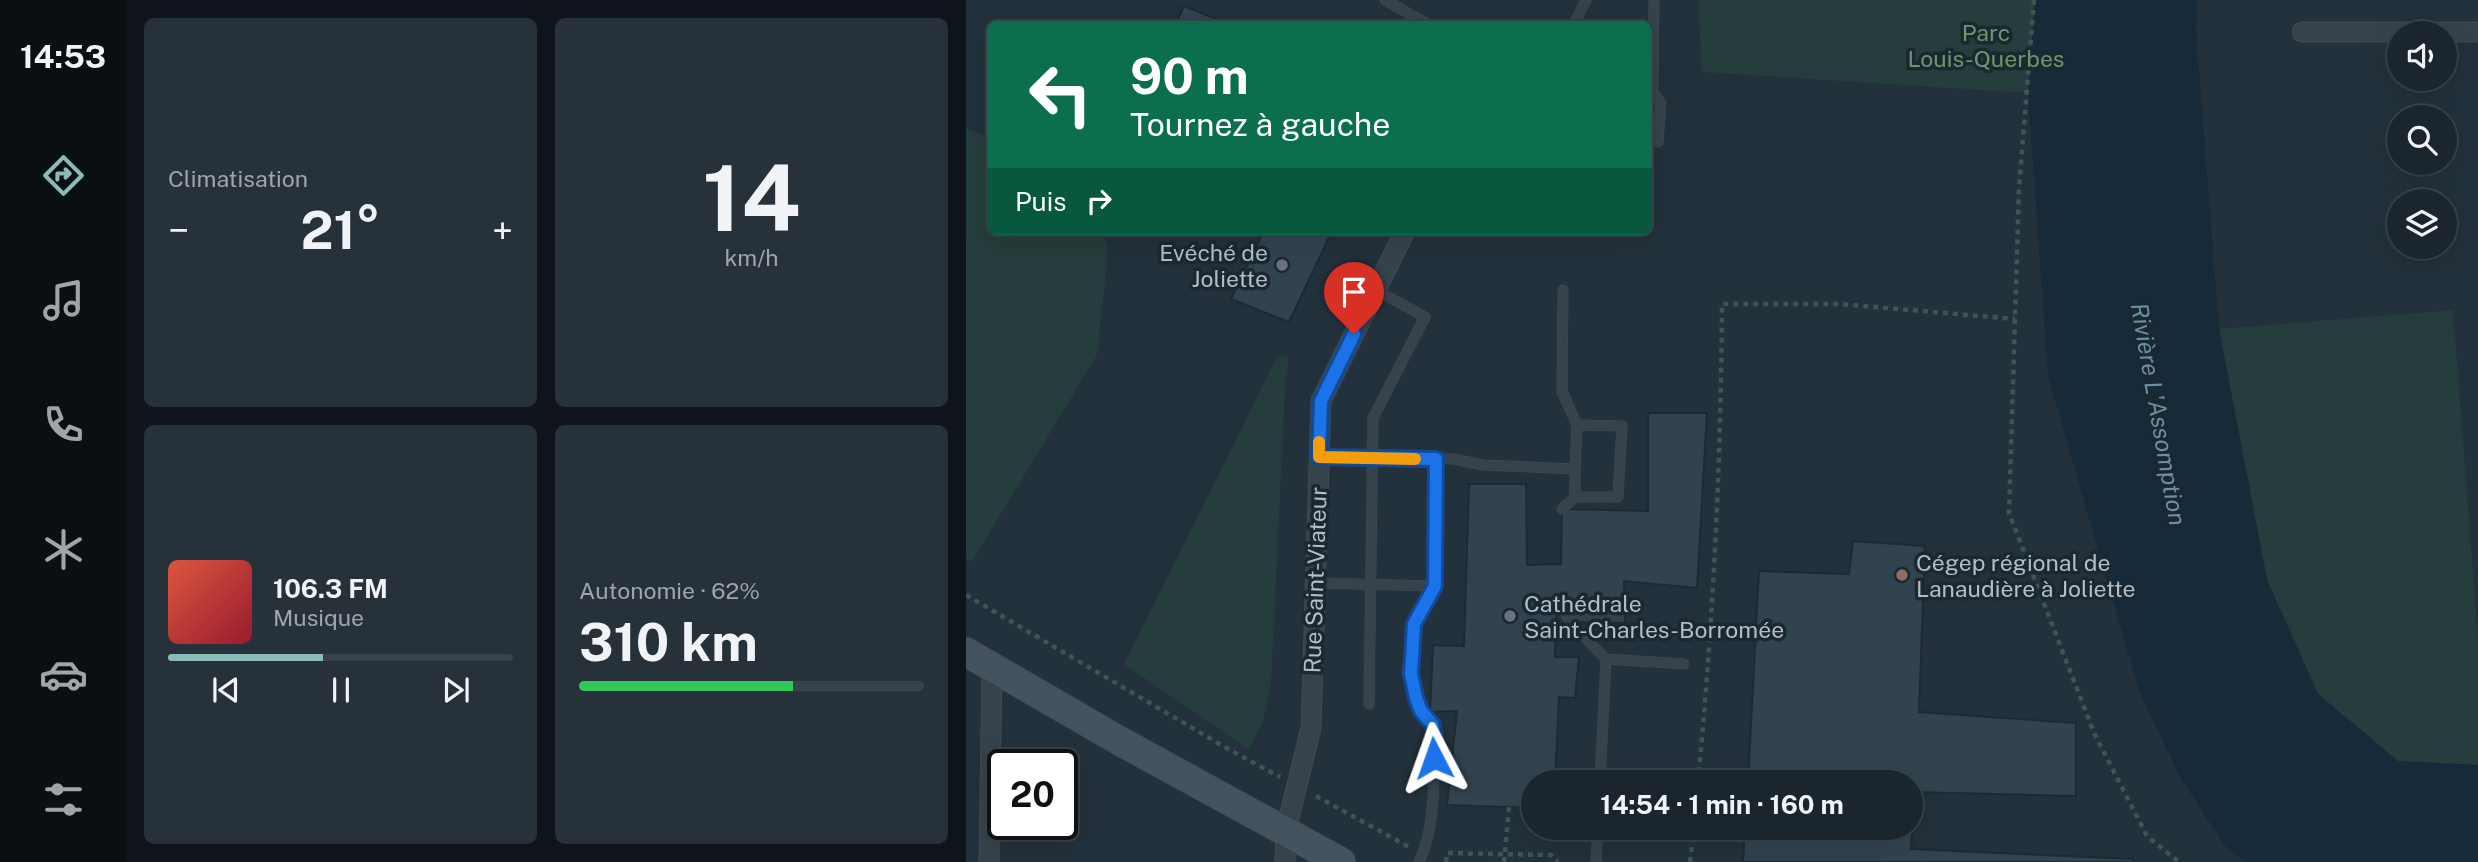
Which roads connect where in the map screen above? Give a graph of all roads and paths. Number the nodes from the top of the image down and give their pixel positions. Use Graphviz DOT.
graph roads {
  1 [pos="1385,0"];
  2 [pos="1587,0"];
  3 [pos="1654,0"];
  4 [pos="2034,0"];
  5 [pos="1422,21"];
  6 [pos="1576,21"];
  7 [pos="2301,32"];
  8 [pos="2478,32"];
  9 [pos="1652,61"];
  10 [pos="1652,93"];
  11 [pos="1658,142"];
  12 [pos="1403,235"];
  13 [pos="1376,290"];
  14 [pos="1563,290"];
  15 [pos="2015,319"];
  16 [pos="1577,425"];
  17 [pos="1319,457"];
  18 [pos="1372,458"];
  19 [pos="1436,459"];
  20 [pos="1575,469"];
  21 [pos="1575,497"];
  22 [pos="1562,509"];
  23 [pos="1315,583"];
  24 [pos="1369,585"];
  25 [pos="1435,586"];
  26 [pos="966,595"];
  27 [pos="1563,610"];
  28 [pos="966,652"];
  29 [pos="1606,659"];
  30 [pos="1684,664"];
  31 [pos="992,667"];
  32 [pos="1368,704"];
  33 [pos="1601,770"];
  34 [pos="1699,770"];
  35 [pos="1296,785"];
  36 [pos="1509,807"];
  37 [pos="1286,830"];
  38 [pos="1597,840"];
  39 [pos="1693,840"];
  40 [pos="1504,854"];
  41 [pos="1421,858"];
  42 [pos="989,862"];
  43 [pos="1285,862"];
  44 [pos="1341,862"];
  45 [pos="1446,862"];
  46 [pos="1504,862"];
  47 [pos="1558,862"];
  48 [pos="1596,862"];
  49 [pos="1690,862"];
  50 [pos="2179,862"];
  1 -- 5 [label="lane"];
  2 -- 6 [label="lane"];
  3 -- 9 [label="lane"];
  4 -- 15 [label="path"];
  7 -- 8 [label="street"];
  10 -- 11 [label="lane"];
  12 -- 13 [label="street, Rue Saint-Viateur"];
  13 -- 17 [label="street, Rue Saint-Viateur"];
  13 -- 18 [label="lane"];
  14 -- 16 [label="lane"];
  15 -- 34 [label="path"];
  15 -- 50 [label="path"];
  16 -- 20 [label="lane"];
  16 -- 21 [label="lane"];
  17 -- 18 [label="lane"];
  17 -- 23 [label="street, Rue Saint-Viateur"];
  18 -- 19 [label="lane"];
  18 -- 24 [label="lane"];
  19 -- 20 [label="lane"];
  19 -- 25 [label="lane"];
  20 -- 21 [label="lane"];
  21 -- 22 [label="lane"];
  23 -- 24 [label="lane"];
  23 -- 35 [label="street, Rue Saint-Viateur"];
  24 -- 25 [label="lane"];
  24 -- 32 [label="lane"];
  25 -- 41 [label="lane"];
  26 -- 35 [label="path"];
  27 -- 29 [label="lane"];
  28 -- 31 [label="main road"];
  29 -- 30 [label="lane"];
  29 -- 33 [label="lane"];
  31 -- 37 [label="main road"];
  31 -- 42 [label="street"];
  35 -- 37 [label="street, Rue Saint-Viateur"];
  35 -- 41 [label="path"];
  36 -- 40 [label="path"];
  37 -- 43 [label="street, Rue Saint-Viateur"];
  37 -- 44 [label="main road"];
  38 -- 48 [label="lane"];
  39 -- 49 [label="path"];
  40 -- 45 [label="path"];
  40 -- 46 [label="path"];
  40 -- 47 [label="path"];
}
